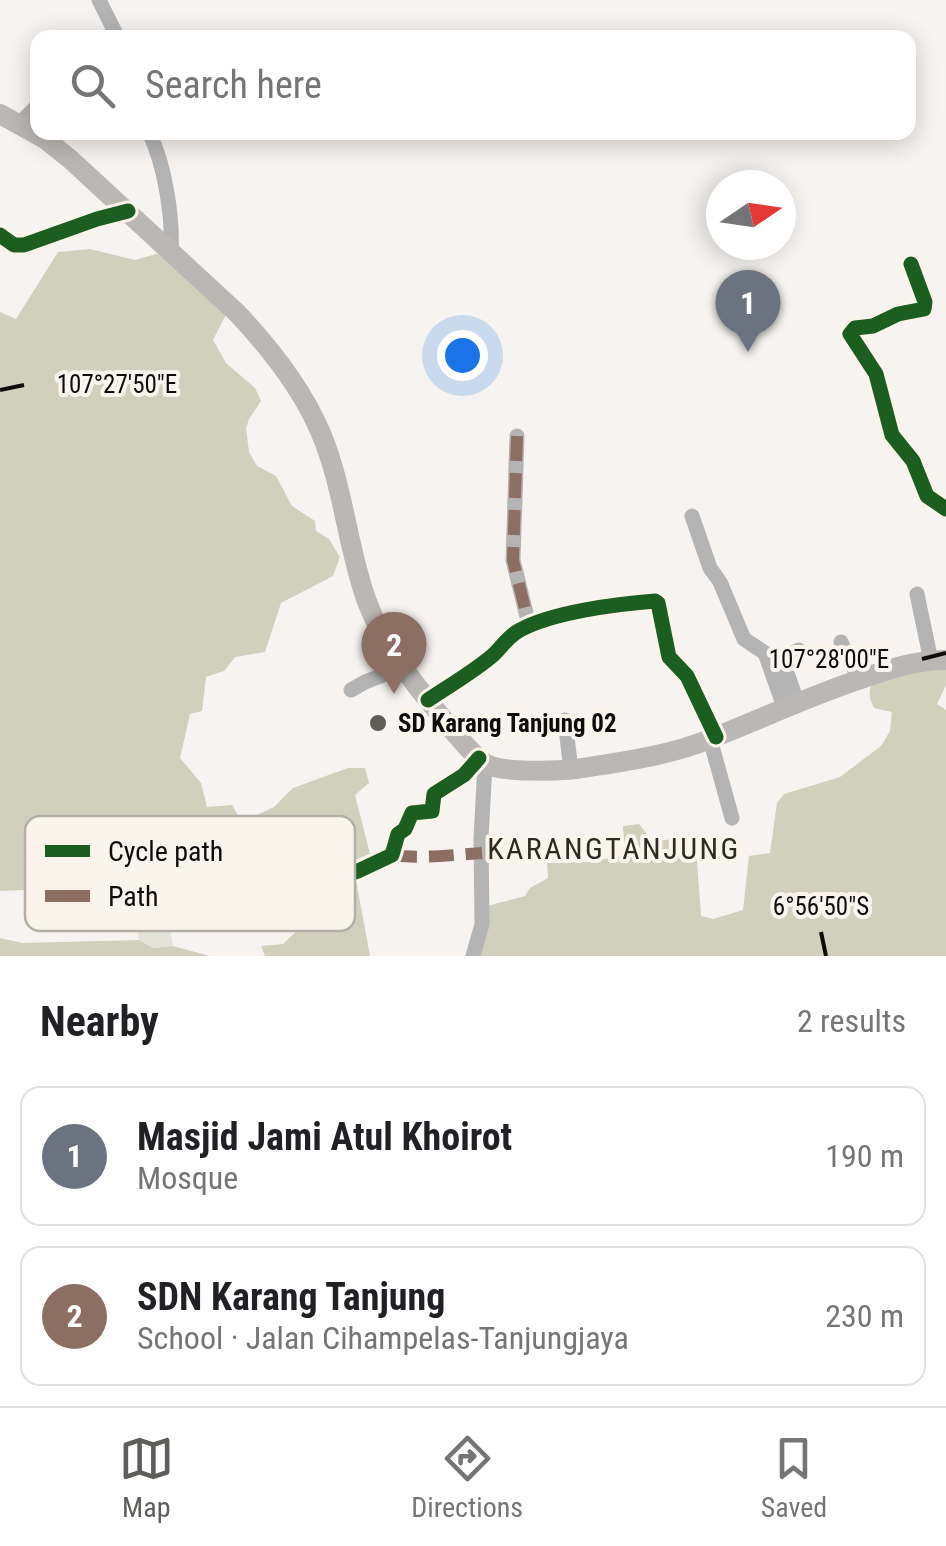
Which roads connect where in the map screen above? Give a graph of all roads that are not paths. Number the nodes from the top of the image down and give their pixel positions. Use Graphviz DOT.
graph roads {
  1 [pos="99,0"];
  2 [pos="114,30"];
  3 [pos="30,113"];
  4 [pos="0,114"];
  5 [pos="20,124"];
  6 [pos="30,131"];
  7 [pos="43,140"];
  8 [pos="152,140"];
  9 [pos="128,211"];
  10 [pos="0,236"];
  11 [pos="171,253"];
  12 [pos="911,264"];
  13 [pos="517,436"];
  14 [pos="946,509"];
  15 [pos="692,516"];
  16 [pos="917,594"];
  17 [pos="529,625"];
  18 [pos="841,642"];
  19 [pos="799,650"];
  20 [pos="938,660"];
  21 [pos="404,667"];
  22 [pos="862,678"];
  23 [pos="352,690"];
  24 [pos="428,700"];
  25 [pos="791,704"];
  26 [pos="565,720"];
  27 [pos="713,738"];
  28 [pos="482,761"];
  29 [pos="571,770"];
  30 [pos="732,818"];
  31 [pos="355,873"];
  32 [pos="473,956"];
  1 -- 2 [label="street"];
  3 -- 5 [label="street"];
  4 -- 5 [label="main road"];
  5 -- 6 [label="main road"];
  7 -- 9 [label="main road"];
  8 -- 11 [label="street"];
  9 -- 10 [label="street"];
  9 -- 11 [label="main road"];
  11 -- 21 [label="main road"];
  12 -- 14 [label="street"];
  13 -- 17 [label="street"];
  15 -- 25 [label="street"];
  16 -- 20 [label="street"];
  17 -- 24 [label="street"];
  17 -- 27 [label="street"];
  18 -- 22 [label="street"];
  19 -- 25 [label="street"];
  20 -- 22 [label="main road"];
  21 -- 23 [label="street"];
  21 -- 24 [label="main road"];
  22 -- 25 [label="main road"];
  24 -- 28 [label="main road"];
  25 -- 27 [label="main road"];
  26 -- 29 [label="street"];
  27 -- 29 [label="main road"];
  27 -- 30 [label="street"];
  28 -- 29 [label="main road"];
  28 -- 31 [label="street"];
  28 -- 32 [label="street"];
}
